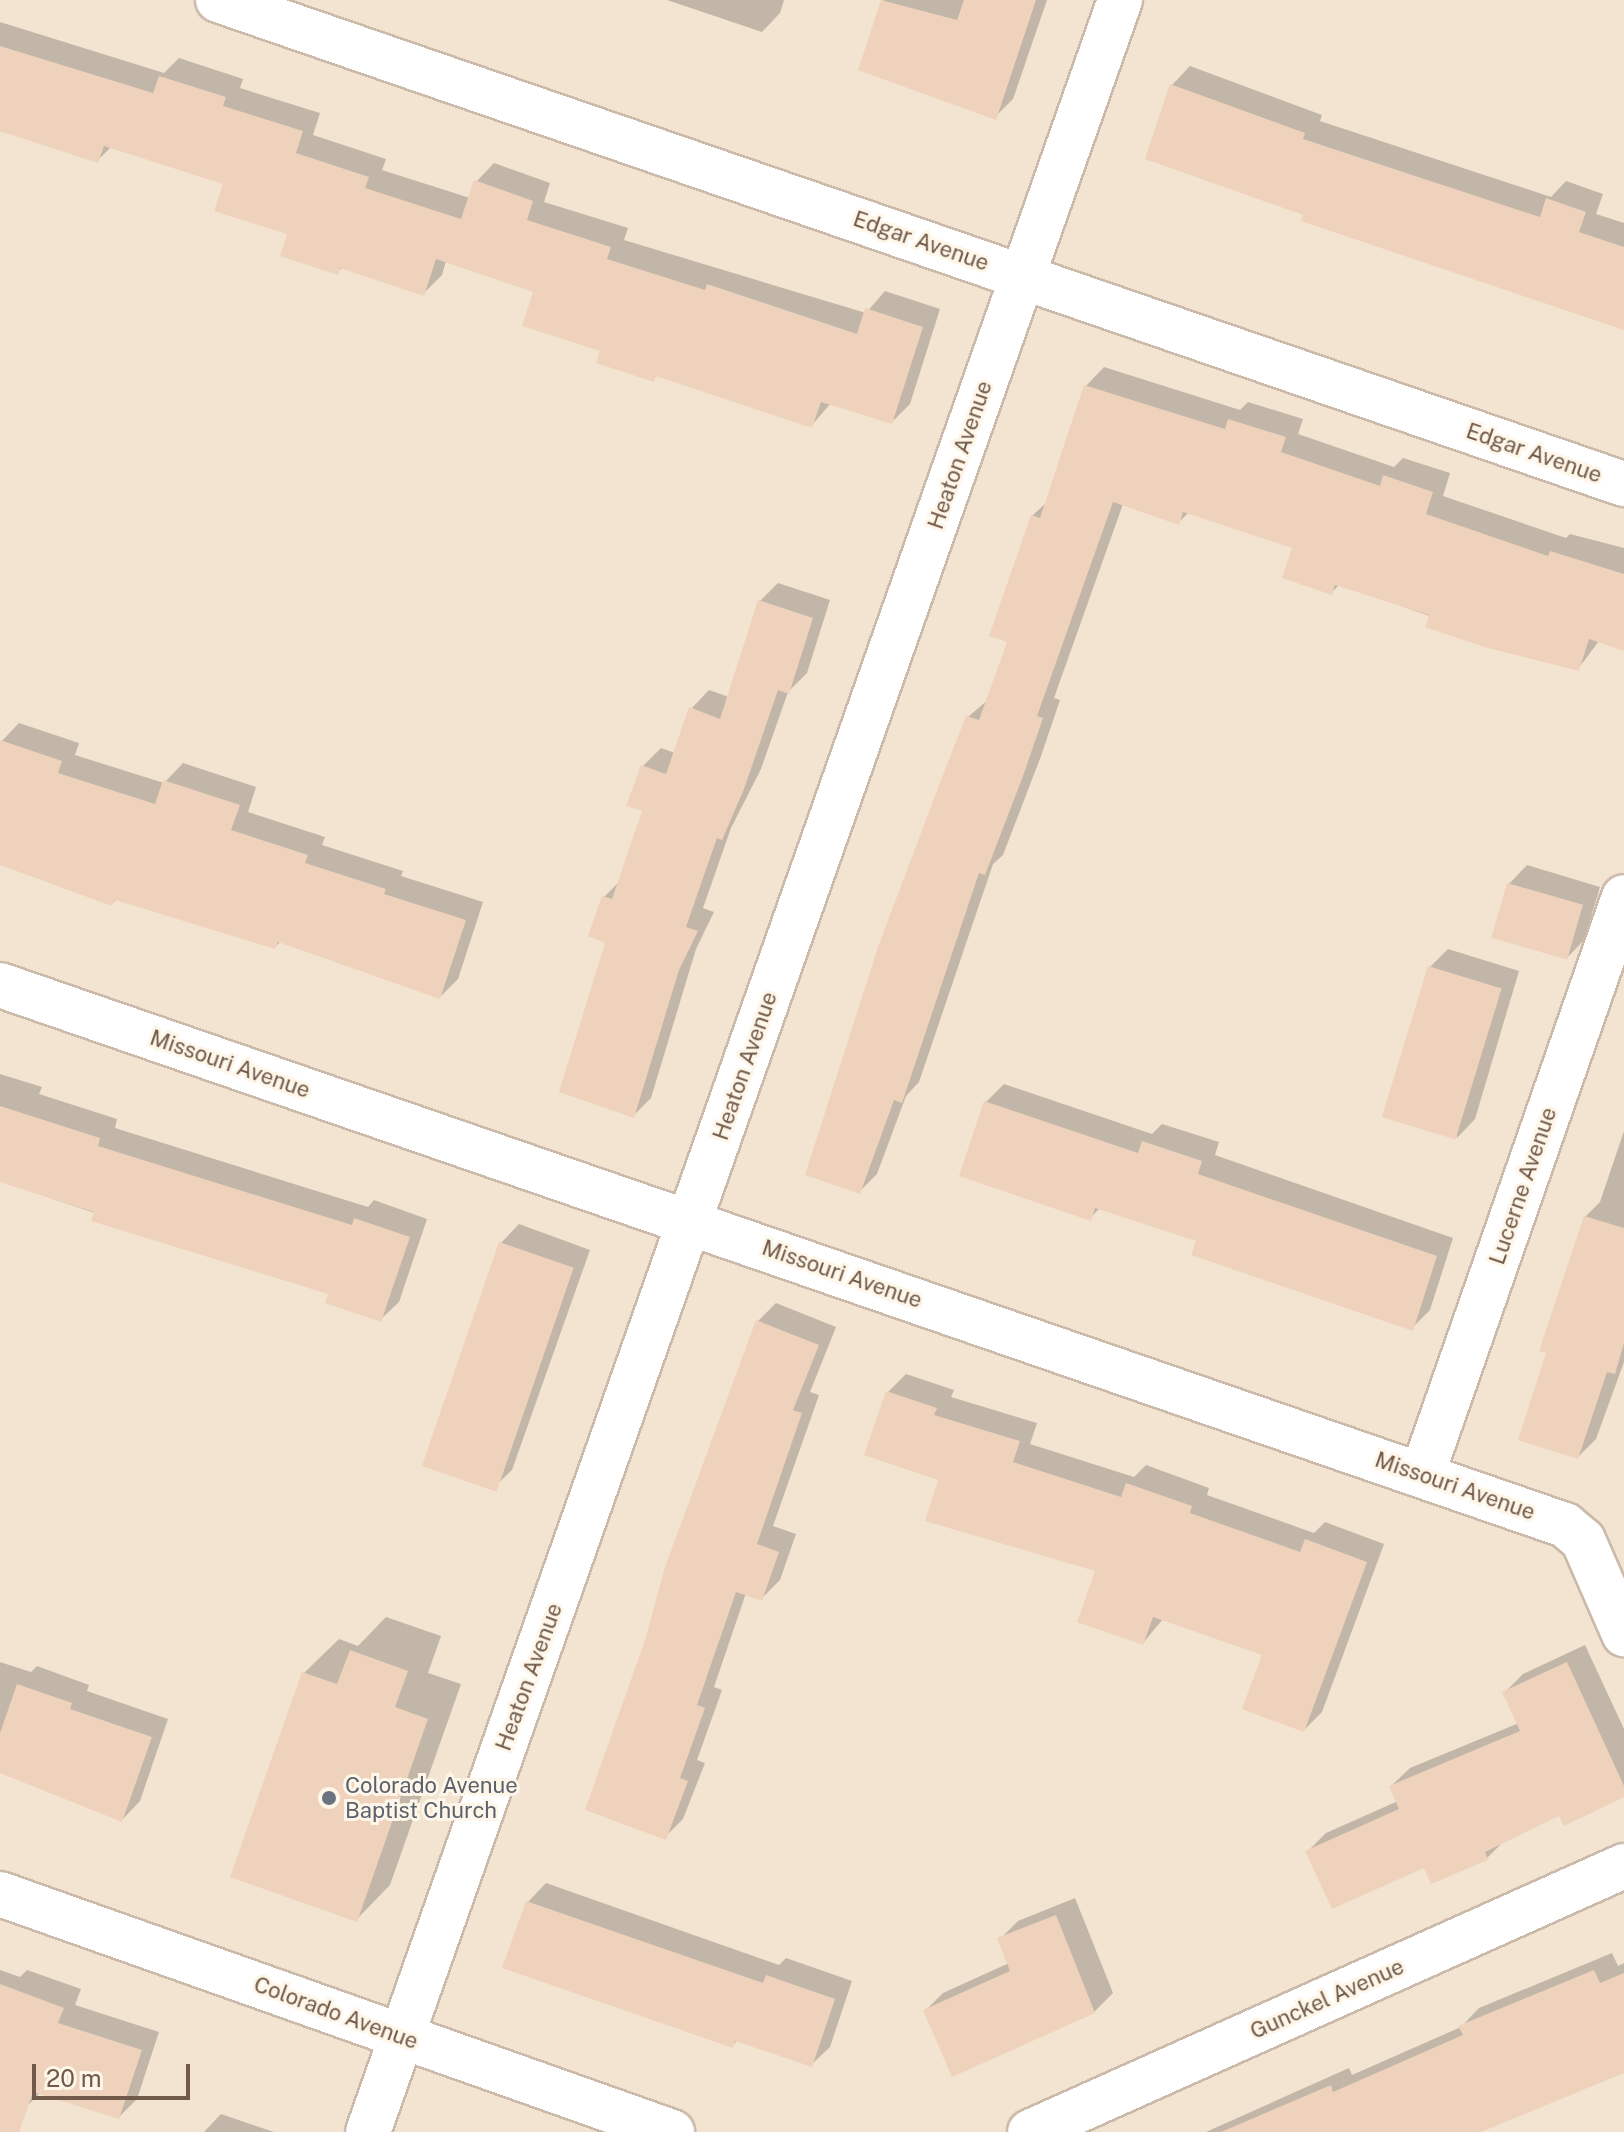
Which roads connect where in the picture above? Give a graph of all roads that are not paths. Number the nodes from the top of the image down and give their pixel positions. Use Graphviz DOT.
graph roads {
  1 [pos="218,0"];
  2 [pos="1120,0"];
  3 [pos="1023,276"];
  4 [pos="1624,484"];
  5 [pos="1624,897"];
  6 [pos="0,985"];
  7 [pos="690,1223"];
  8 [pos="1422,1475"];
  9 [pos="1624,1634"];
  10 [pos="1624,1866"];
  11 [pos="0,1894"];
  12 [pos="401,2036"];
  13 [pos="1101,2118"];
  14 [pos="368,2132"];
  15 [pos="672,2132"];
  16 [pos="1030,2132"];
  1 -- 3 [label="street, Edgar Avenue"];
  2 -- 3 [label="street, Heaton Avenue"];
  3 -- 4 [label="street, Edgar Avenue"];
  3 -- 7 [label="street, Heaton Avenue"];
  5 -- 8 [label="street, Lucerne Avenue"];
  6 -- 7 [label="street, Missouri Avenue"];
  7 -- 8 [label="street, Missouri Avenue"];
  7 -- 12 [label="street, Heaton Avenue"];
  8 -- 9 [label="street, Missouri Avenue"];
  10 -- 13 [label="street, Gunckel Avenue"];
  11 -- 12 [label="street, Colorado Avenue"];
  12 -- 14 [label="street, Heaton Avenue"];
  12 -- 15 [label="street, Colorado Avenue"];
  13 -- 16 [label="street, Gunckel Avenue"];
}
